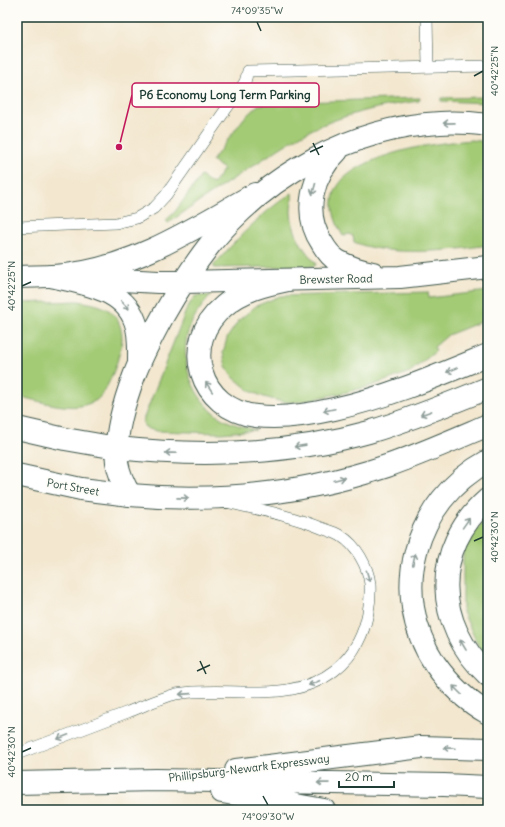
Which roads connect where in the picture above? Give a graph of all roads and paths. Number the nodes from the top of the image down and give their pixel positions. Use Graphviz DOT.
graph roads {
  1 [pos="427,17"];
  2 [pos="488,66"];
  3 [pos="428,67"];
  4 [pos="488,124"];
  5 [pos="342,145"];
  6 [pos="284,178"];
  7 [pos="17,227"];
  8 [pos="488,267"];
  9 [pos="51,276"];
  10 [pos="17,277"];
  11 [pos="400,277"];
  12 [pos="288,280"];
  13 [pos="184,282"];
  14 [pos="488,355"];
  15 [pos="138,365"];
  16 [pos="488,388"];
  17 [pos="488,425"];
  18 [pos="17,428"];
  19 [pos="117,448"];
  20 [pos="488,461"];
  21 [pos="17,475"];
  22 [pos="130,495"];
  23 [pos="208,498"];
  24 [pos="488,499"];
  25 [pos="488,675"];
  26 [pos="488,713"];
  27 [pos="488,750"];
  28 [pos="17,754"];
  29 [pos="156,780"];
  30 [pos="17,784"];
  31 [pos="488,788"];
  32 [pos="324,810"];
  1 -- 3 [label="lane"];
  2 -- 3 [label="lane"];
  3 -- 7 [label="lane"];
  4 -- 5 [label="main road, Brewster Road, one-way"];
  5 -- 6 [label="main road, Brewster Road"];
  5 -- 11 [label="main road, one-way"];
  6 -- 9 [label="main road, Brewster Road"];
  6 -- 13 [label="main road, Brewster Road"];
  8 -- 11 [label="main road, Brewster Road"];
  9 -- 10 [label="main road, Brewster Road"];
  9 -- 13 [label="main road, Brewster Road"];
  9 -- 15 [label="main road, one-way"];
  11 -- 12 [label="main road, Brewster Road"];
  12 -- 13 [label="main road, Brewster Road"];
  14 -- 12 [label="main road, one-way"];
  13 -- 15 [label="main road, Brewster Road"];
  15 -- 19 [label="main road, Brewster Road"];
  16 -- 19 [label="main road, one-way"];
  23 -- 17 [label="main road, Port Street, one-way"];
  18 -- 19 [label="main road"];
  19 -- 22 [label="main road, Brewster Road"];
  26 -- 20 [label="main road, one-way"];
  21 -- 22 [label="main road, Port Street"];
  22 -- 23 [label="main road, Port Street, one-way"];
  23 -- 28 [label="lane, one-way"];
  25 -- 24 [label="main road, one-way"];
  27 -- 29 [label="main road, Phillipsburg-Newark Expressway, one-way"];
  29 -- 30 [label="main road"];
  31 -- 29 [label="main road, one-way"];
  29 -- 32 [label="main road, Phillipsburg-Newark Expressway"];
}
